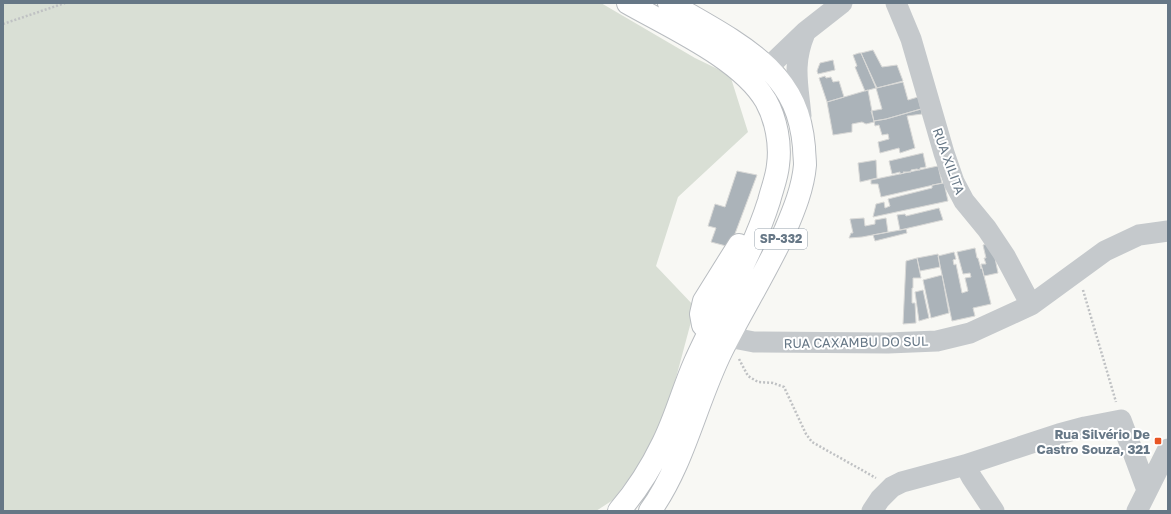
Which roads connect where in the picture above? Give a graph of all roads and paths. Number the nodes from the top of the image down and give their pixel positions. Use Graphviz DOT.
graph roads {
  1 [pos="65,3"];
  2 [pos="628,3"];
  3 [pos="669,3"];
  4 [pos="842,3"];
  5 [pos="896,3"];
  6 [pos="3,24"];
  7 [pos="805,32"];
  8 [pos="760,75"];
  9 [pos="802,132"];
  10 [pos="1168,231"];
  11 [pos="1080,270"];
  12 [pos="1031,304"];
  13 [pos="719,335"];
  14 [pos="1122,420"];
  15 [pos="1168,449"];
  16 [pos="965,464"];
  17 [pos="892,487"];
  18 [pos="1147,490"];
  19 [pos="619,511"];
  20 [pos="650,511"];
  21 [pos="872,511"];
  22 [pos="994,511"];
  23 [pos="1137,511"];
  1 -- 6 [label="path"];
  2 -- 8 [label="main road, SP-332"];
  3 -- 8 [label="main road, SP-332"];
  4 -- 7 [label="street"];
  5 -- 12 [label="street, RUA XILITA"];
  7 -- 8 [label="street"];
  7 -- 9 [label="street"];
  8 -- 9 [label="main road, SP-332"];
  8 -- 13 [label="main road, SP-332"];
  9 -- 13 [label="main road, SP-332"];
  10 -- 11 [label="street, RUA CAXAMBU DO SUL"];
  11 -- 12 [label="street, RUA CAXAMBU DO SUL"];
  11 -- 14 [label="path"];
  12 -- 13 [label="street, RUA CAXAMBU DO SUL"];
  13 -- 17 [label="path"];
  13 -- 19 [label="main road, SP-332"];
  13 -- 20 [label="main road, SP-332"];
  14 -- 16 [label="street"];
  14 -- 18 [label="street"];
  15 -- 18 [label="street"];
  16 -- 17 [label="street"];
  16 -- 22 [label="street"];
  17 -- 21 [label="street"];
  18 -- 23 [label="street"];
}
